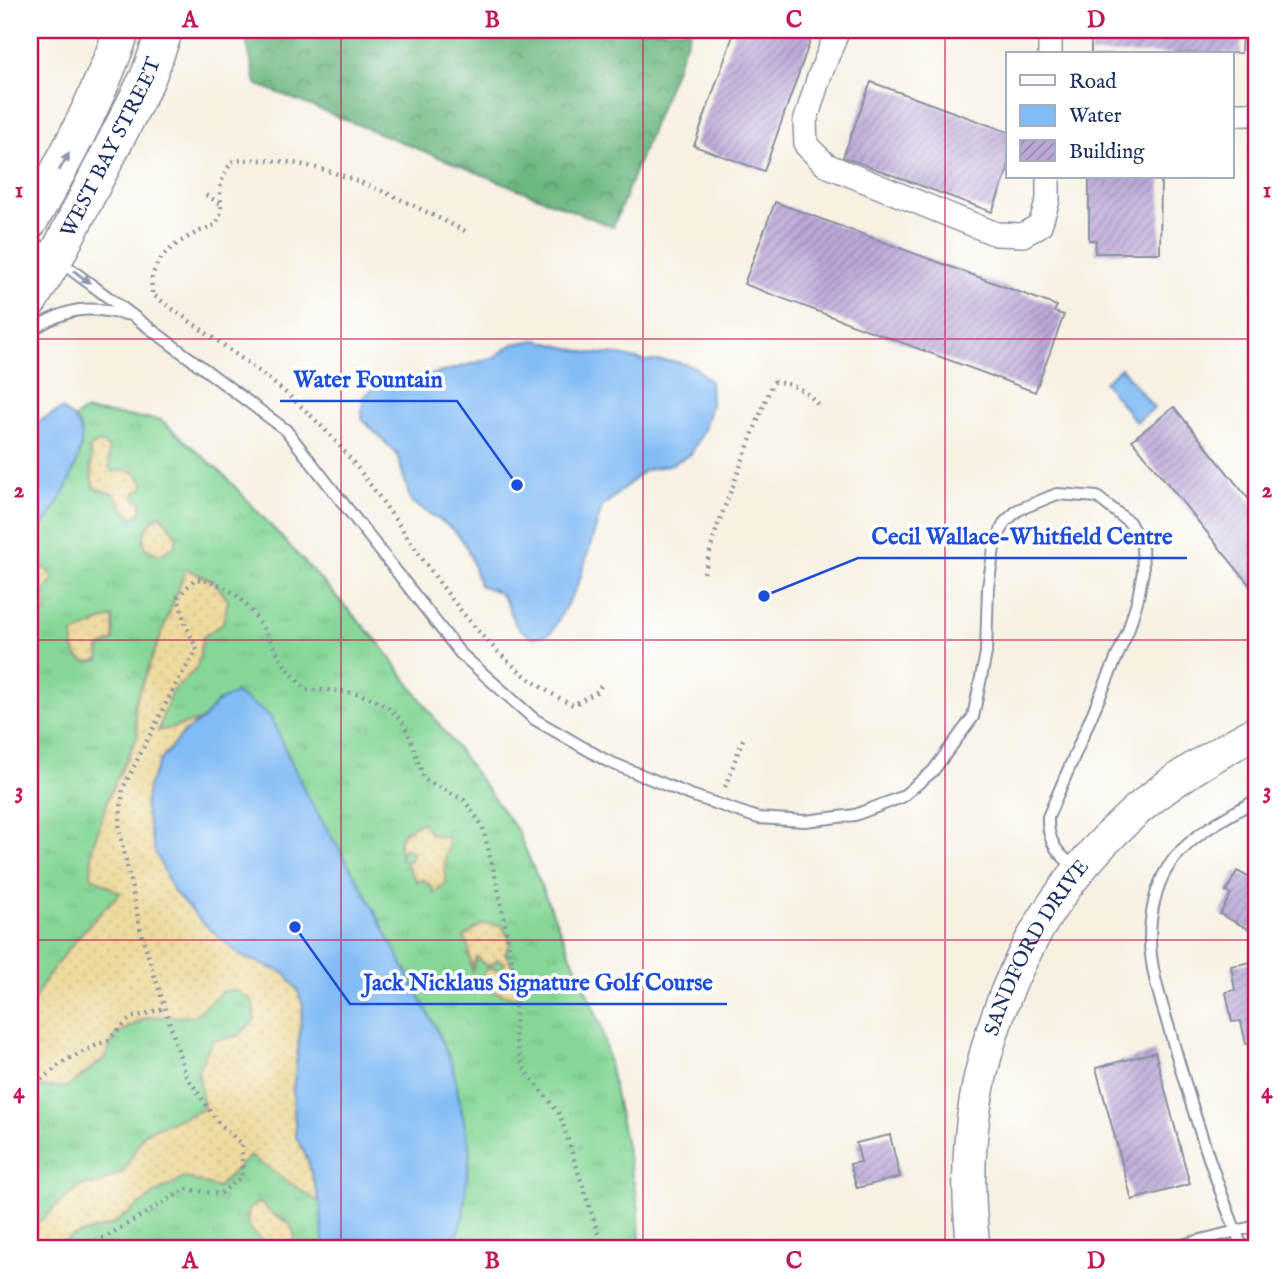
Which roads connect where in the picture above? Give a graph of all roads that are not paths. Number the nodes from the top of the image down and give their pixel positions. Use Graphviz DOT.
graph roads {
  1 [pos="122,30"];
  2 [pos="165,30"];
  3 [pos="838,30"];
  4 [pos="1050,30"];
  5 [pos="1050,52"];
  6 [pos="1234,114"];
  7 [pos="1256,114"];
  8 [pos="1048,178"];
  9 [pos="30,221"];
  10 [pos="43,248"];
  11 [pos="30,300"];
  12 [pos="134,316"];
  13 [pos="30,331"];
  14 [pos="1256,732"];
  15 [pos="1256,800"];
  16 [pos="1080,869"];
  17 [pos="1256,1226"];
  18 [pos="1235,1231"];
  19 [pos="974,1249"];
  20 [pos="1166,1249"];
  21 [pos="1243,1249"];
  9 -- 1 [label="main road, WEST BAY STREET, one-way"];
  2 -- 10 [label="main road, WEST BAY STREET"];
  3 -- 8 [label="street"];
  4 -- 5 [label="street"];
  6 -- 7 [label="street"];
  10 -- 11 [label="main road, WEST BAY STREET"];
  10 -- 12 [label="lane, one-way"];
  12 -- 13 [label="lane"];
  12 -- 16 [label="lane"];
  14 -- 16 [label="street, SANDFORD DRIVE"];
  15 -- 18 [label="lane"];
  16 -- 19 [label="street, SANDFORD DRIVE"];
  17 -- 18 [label="lane"];
  18 -- 20 [label="lane"];
  18 -- 21 [label="lane"];
}
